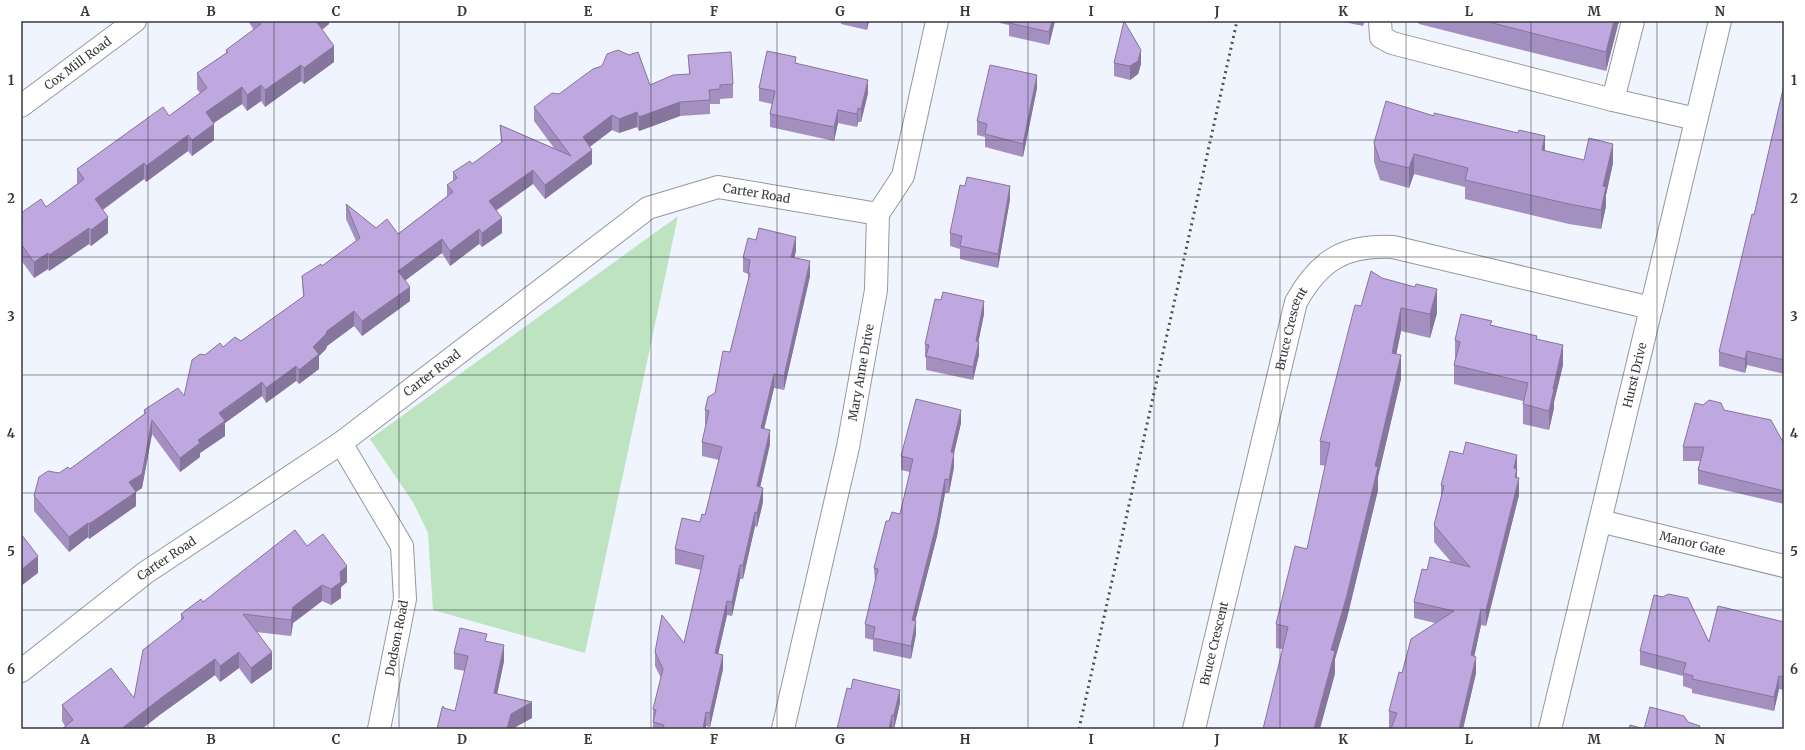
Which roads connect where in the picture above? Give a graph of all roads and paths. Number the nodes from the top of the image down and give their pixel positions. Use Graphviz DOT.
graph roads {
  1 [pos="135,21"];
  2 [pos="937,21"];
  3 [pos="1380,21"];
  4 [pos="1633,21"];
  5 [pos="1720,21"];
  6 [pos="1613,100"];
  7 [pos="21,106"];
  8 [pos="1696,119"];
  9 [pos="878,214"];
  10 [pos="1651,308"];
  11 [pos="341,443"];
  12 [pos="1600,521"];
  13 [pos="1784,566"];
  14 [pos="21,671"];
  15 [pos="379,729"];
  16 [pos="783,729"];
  17 [pos="1194,729"];
  18 [pos="1550,729"];
  1 -- 7 [label="street, Cox Mill Road"];
  2 -- 9 [label="street"];
  3 -- 6 [label="street"];
  4 -- 6 [label="street"];
  5 -- 8 [label="street, Hurst Drive"];
  6 -- 8 [label="street"];
  8 -- 10 [label="street, Hurst Drive"];
  9 -- 11 [label="street, Carter Road"];
  9 -- 16 [label="street, Mary Anne Drive"];
  10 -- 12 [label="street, Hurst Drive"];
  10 -- 17 [label="street, Bruce Crescent"];
  11 -- 14 [label="street, Carter Road"];
  11 -- 15 [label="street, Dodson Road"];
  12 -- 13 [label="street, Manor Gate"];
  12 -- 18 [label="street, Hurst Drive"];
}
